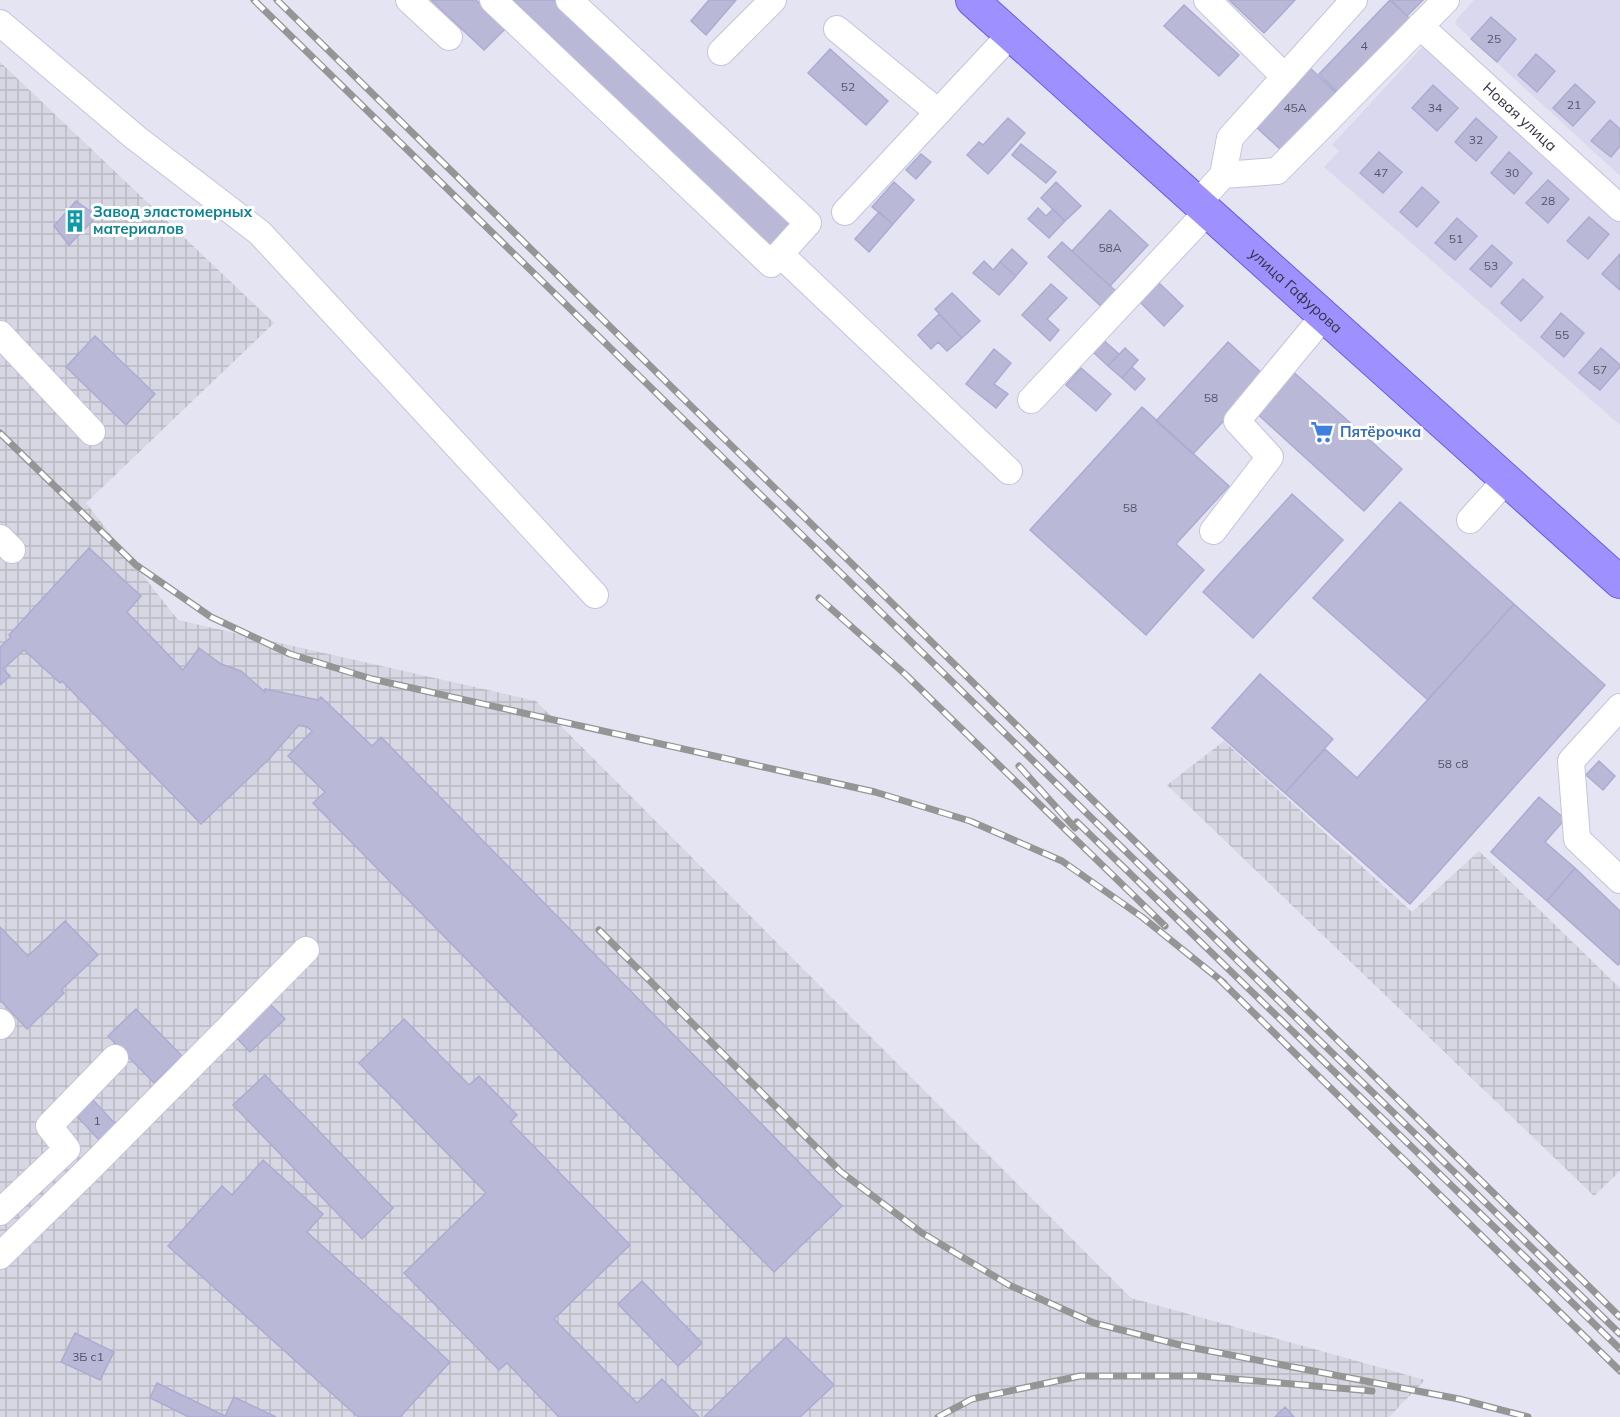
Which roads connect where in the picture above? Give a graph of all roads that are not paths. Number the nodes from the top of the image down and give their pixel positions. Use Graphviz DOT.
graph roads {
  1 [pos="409,0"];
  2 [pos="493,0"];
  3 [pos="569,0"];
  4 [pos="773,0"];
  5 [pos="972,0"];
  6 [pos="1207,0"];
  7 [pos="1354,0"];
  8 [pos="1446,0"];
  9 [pos="0,23"];
  10 [pos="1420,26"];
  11 [pos="837,29"];
  12 [pos="1010,34"];
  13 [pos="449,37"];
  14 [pos="721,52"];
  15 [pos="1285,77"];
  16 [pos="938,112"];
  17 [pos="1223,175"];
  18 [pos="1202,208"];
  19 [pos="1620,208"];
  20 [pos="845,212"];
  21 [pos="780,254"];
  22 [pos="1323,317"];
  23 [pos="0,334"];
  24 [pos="1031,400"];
  25 [pos="92,432"];
  26 [pos="1009,471"];
  27 [pos="1506,480"];
  28 [pos="1470,520"];
  29 [pos="1213,531"];
  30 [pos="1620,582"];
  31 [pos="595,595"];
  32 [pos="1620,707"];
  33 [pos="1620,880"];
  34 [pos="306,950"];
  35 [pos="115,1058"];
  36 [pos="0,1212"];
  37 [pos="0,1256"];
  1 -- 13 [label="street"];
  2 -- 21 [label="street"];
  3 -- 21 [label="street"];
  4 -- 14 [label="street"];
  5 -- 12 [label="main road, улица Гафурова"];
  6 -- 15 [label="street"];
  7 -- 15 [label="street"];
  8 -- 10 [label="street"];
  9 -- 31 [label="street"];
  10 -- 17 [label="street"];
  10 -- 19 [label="street, Новая улица"];
  11 -- 16 [label="street"];
  12 -- 16 [label="street"];
  12 -- 18 [label="main road, улица Гафурова"];
  15 -- 17 [label="street"];
  16 -- 20 [label="street"];
  17 -- 18 [label="street"];
  18 -- 22 [label="main road, улица Гафурова"];
  18 -- 24 [label="street"];
  21 -- 26 [label="street"];
  22 -- 27 [label="main road, улица Гафурова"];
  22 -- 29 [label="street"];
  23 -- 25 [label="street"];
  27 -- 28 [label="street"];
  27 -- 30 [label="main road, улица Гафурова"];
  32 -- 33 [label="street"];
  34 -- 37 [label="street"];
  35 -- 36 [label="street"];
}
